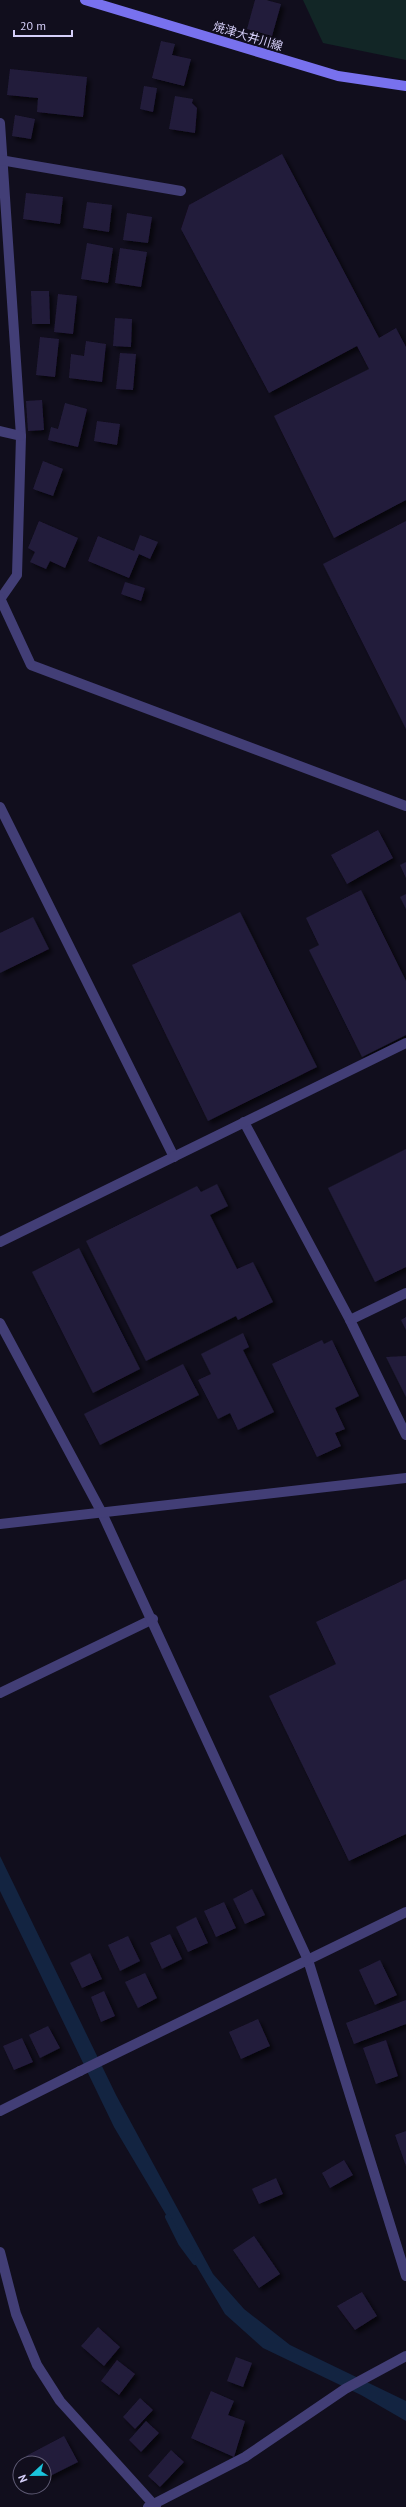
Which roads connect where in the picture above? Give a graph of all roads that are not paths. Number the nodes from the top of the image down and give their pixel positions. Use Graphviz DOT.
graph roads {
  1 [pos="85,0"];
  2 [pos="406,86"];
  3 [pos="0,123"];
  4 [pos="2,160"];
  5 [pos="181,191"];
  6 [pos="0,431"];
  7 [pos="21,436"];
  8 [pos="0,598"];
  9 [pos="406,806"];
  10 [pos="0,807"];
  11 [pos="406,1043"];
  12 [pos="244,1122"];
  13 [pos="174,1157"];
  14 [pos="0,1242"];
  15 [pos="406,1293"];
  16 [pos="350,1320"];
  17 [pos="0,1323"];
  18 [pos="406,1435"];
  19 [pos="406,1478"];
  20 [pos="102,1513"];
  21 [pos="0,1524"];
  22 [pos="152,1619"];
  23 [pos="0,1693"];
  24 [pos="406,1912"];
  25 [pos="308,1960"];
  26 [pos="0,2111"];
  27 [pos="0,2252"];
  28 [pos="406,2276"];
  29 [pos="406,2356"];
  30 [pos="153,2506"];
  1 -- 2 [label="main road, 焼津大井川線"];
  3 -- 4 [label="street"];
  4 -- 5 [label="street"];
  4 -- 7 [label="street"];
  6 -- 7 [label="street"];
  7 -- 8 [label="street"];
  8 -- 9 [label="street"];
  10 -- 13 [label="street"];
  11 -- 12 [label="street"];
  12 -- 13 [label="street"];
  12 -- 16 [label="street"];
  13 -- 14 [label="street"];
  15 -- 16 [label="street"];
  16 -- 18 [label="street"];
  17 -- 20 [label="street"];
  19 -- 20 [label="street"];
  20 -- 21 [label="street"];
  20 -- 22 [label="street"];
  22 -- 23 [label="street"];
  22 -- 25 [label="street"];
  24 -- 25 [label="street"];
  25 -- 26 [label="street"];
  25 -- 28 [label="street"];
  27 -- 30 [label="street"];
  29 -- 30 [label="street"];
}
